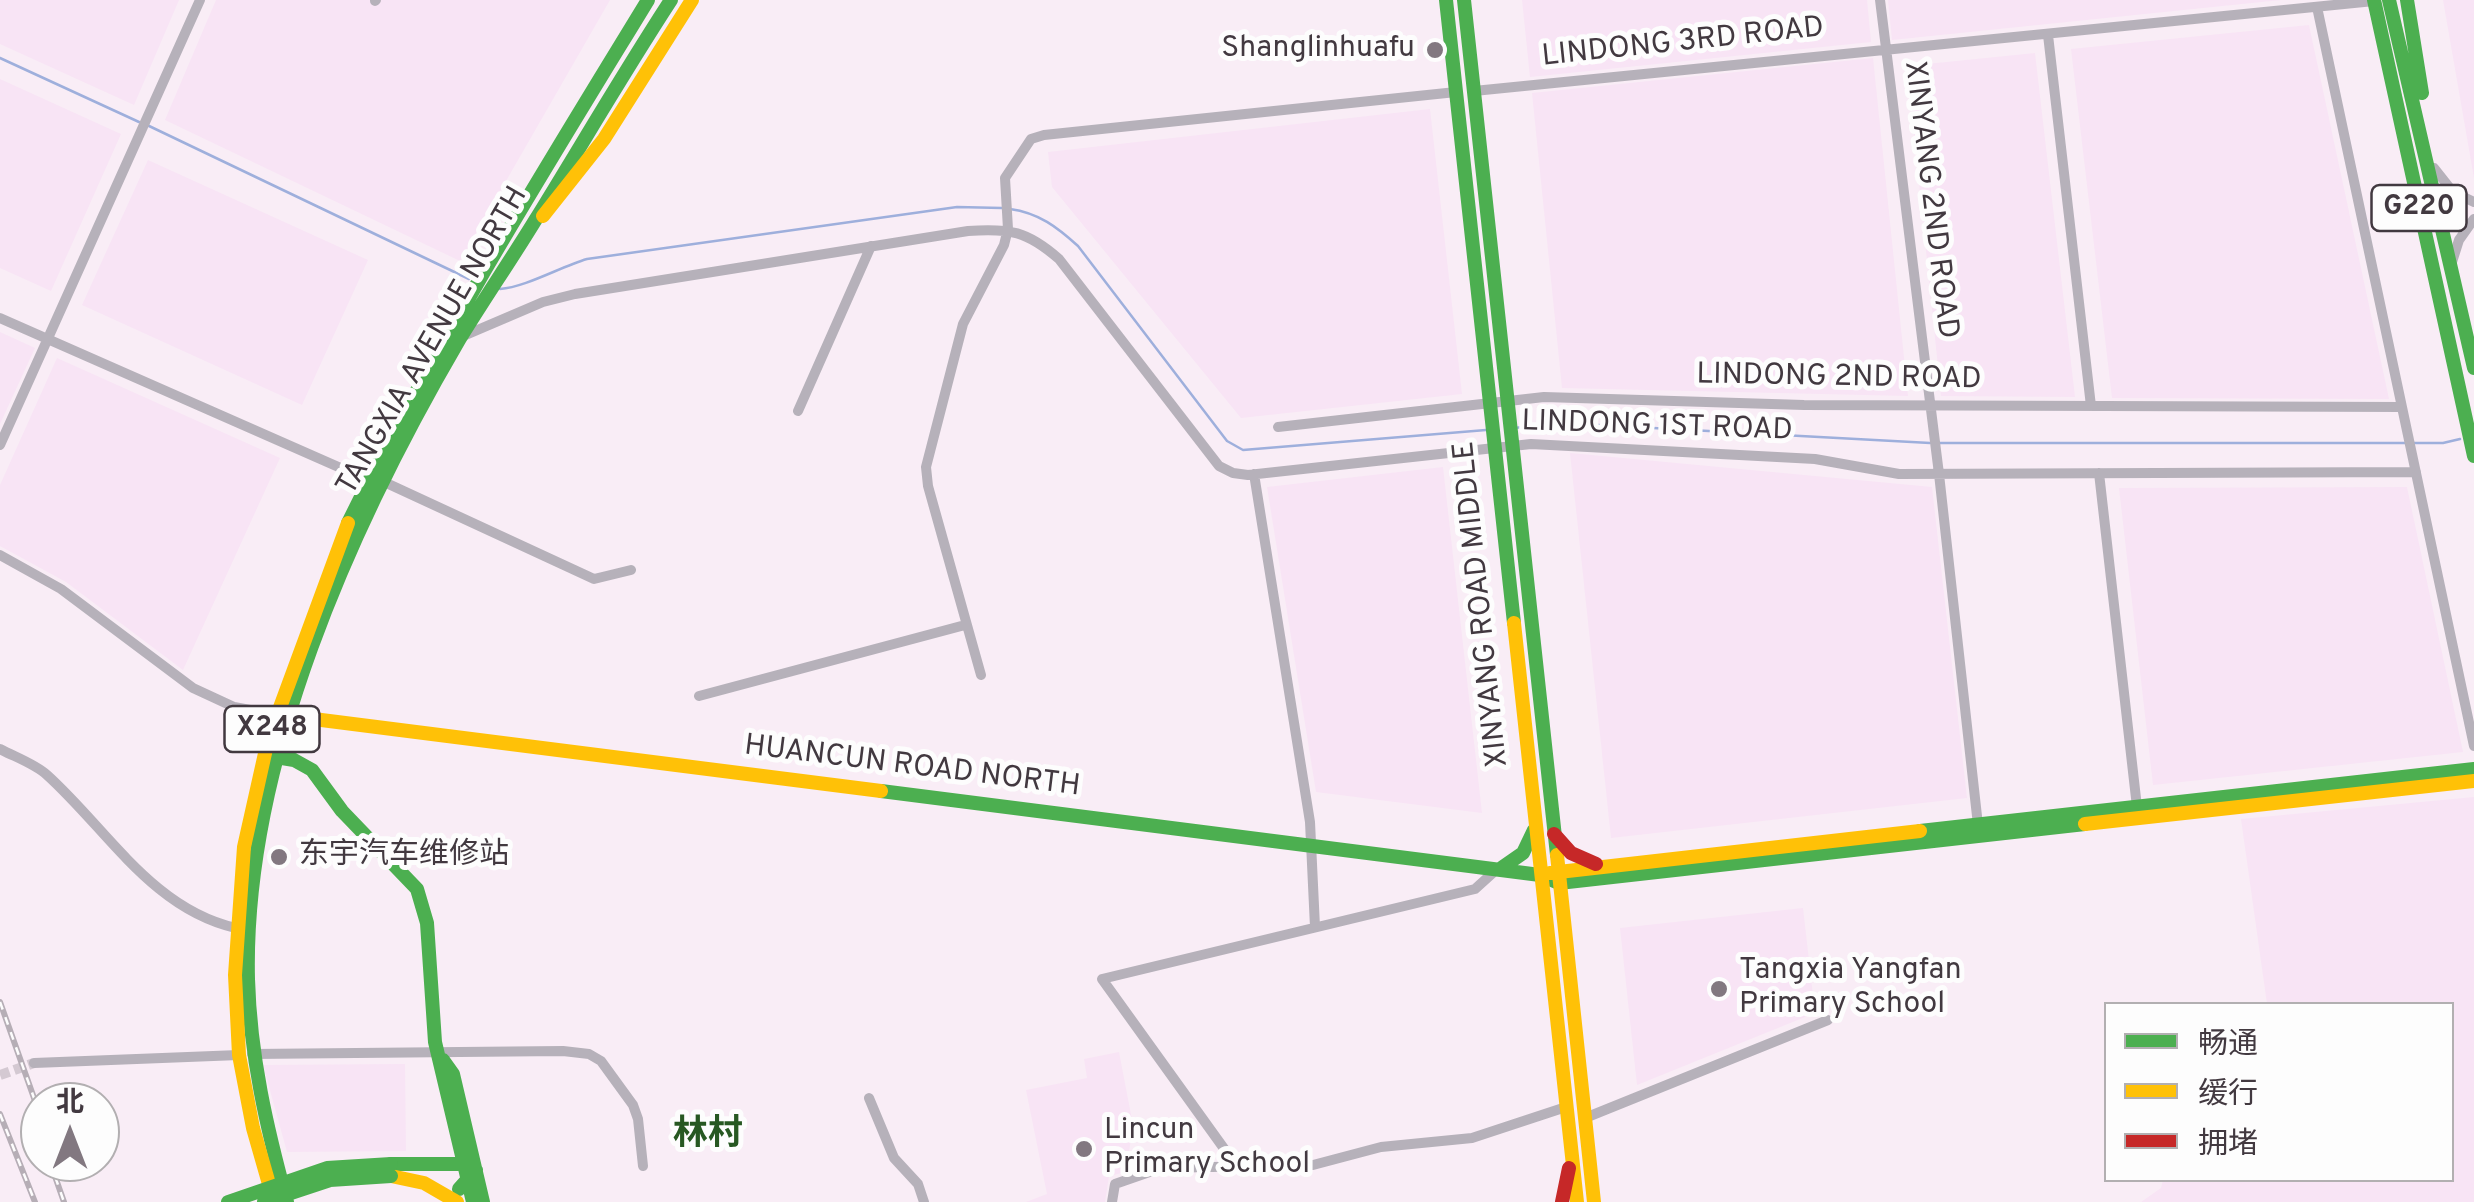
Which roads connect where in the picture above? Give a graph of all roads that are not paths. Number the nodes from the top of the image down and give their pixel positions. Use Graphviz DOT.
graph roads {
  1 [pos="200,0"];
  2 [pos="648,0"];
  3 [pos="671,0"];
  4 [pos="692,0"];
  5 [pos="1446,0"];
  6 [pos="1464,0"];
  7 [pos="1880,0"];
  8 [pos="2379,0"];
  9 [pos="2407,0"];
  10 [pos="2317,7"];
  11 [pos="2048,35"];
  12 [pos="1884,52"];
  13 [pos="1474,91"];
  14 [pos="1456,92"];
  15 [pos="2433,166"];
  16 [pos="2474,202"];
  17 [pos="2474,218"];
  18 [pos="2442,227"];
  19 [pos="1008,229"];
  20 [pos="529,231"];
  21 [pos="871,246"];
  22 [pos="2452,268"];
  23 [pos="0,318"];
  24 [pos="461,338"];
  25 [pos="48,340"];
  26 [pos="2474,368"];
  27 [pos="1508,406"];
  28 [pos="1930,406"];
  29 [pos="2091,406"];
  30 [pos="2402,407"];
  31 [pos="1490,408"];
  32 [pos="798,411"];
  33 [pos="1278,427"];
  34 [pos="1512,440"];
  35 [pos="1494,442"];
  36 [pos="0,445"];
  37 [pos="2473,453"];
  38 [pos="2416,472"];
  39 [pos="2099,473"];
  40 [pos="1254,474"];
  41 [pos="1939,474"];
  42 [pos="375,480"];
  43 [pos="0,555"];
  44 [pos="631,570"];
  45 [pos="964,626"];
  46 [pos="981,675"];
  47 [pos="699,696"];
  48 [pos="282,715"];
  49 [pos="2474,746"];
  50 [pos="0,749"];
  51 [pos="276,756"];
  52 [pos="2474,770"];
  53 [pos="2474,781"];
  54 [pos="2137,807"];
  55 [pos="1978,824"];
  56 [pos="1534,825"];
  57 [pos="1554,834"];
  58 [pos="1312,846"];
  59 [pos="1612,865"];
  60 [pos="1496,870"];
  61 [pos="1540,875"];
  62 [pos="1559,877"];
  63 [pos="1600,878"];
  64 [pos="1563,916"];
  65 [pos="1315,927"];
  66 [pos="236,928"];
  67 [pos="1828,1020"];
  68 [pos="245,1054"];
  69 [pos="439,1054"];
  70 [pos="34,1062"];
  71 [pos="869,1098"];
  72 [pos="1566,1107"];
  73 [pos="1584,1118"];
  74 [pos="1571,1147"];
  75 [pos="643,1166"];
  76 [pos="1238,1168"];
  77 [pos="391,1170"];
  78 [pos="462,1178"];
  79 [pos="1114,1201"];
  80 [pos="228,1202"];
  81 [pos="264,1202"];
  82 [pos="274,1202"];
  83 [pos="287,1202"];
  84 [pos="472,1202"];
  85 [pos="483,1202"];
  86 [pos="924,1202"];
  87 [pos="1562,1202"];
  88 [pos="1578,1202"];
  89 [pos="1594,1202"];
  1 -- 25 [label="street"];
  2 -- 42 [label="main road, TANGXIA AVENUE NORTH / X248"];
  3 -- 20 [label="main road, TANGXIA AVENUE NORTH / X248"];
  4 -- 20 [label="main road"];
  5 -- 14 [label="main road, XINYANG ROAD MIDDLE"];
  6 -- 13 [label="main road, XINYANG ROAD MIDDLE"];
  7 -- 12 [label="street, XINYANG 2ND ROAD"];
  8 -- 10 [label="street, LINDONG 3RD ROAD"];
  8 -- 18 [label="main road, G220"];
  8 -- 37 [label="main road, G220"];
  9 -- 15 [label="main road"];
  10 -- 11 [label="street, LINDONG 3RD ROAD"];
  10 -- 30 [label="street"];
  11 -- 12 [label="street, LINDONG 3RD ROAD"];
  11 -- 29 [label="street"];
  12 -- 13 [label="street, LINDONG 3RD ROAD"];
  12 -- 28 [label="street, XINYANG 2ND ROAD"];
  13 -- 27 [label="main road, XINYANG ROAD MIDDLE"];
  14 -- 19 [label="street"];
  14 -- 31 [label="main road, XINYANG ROAD MIDDLE"];
  15 -- 16 [label="street"];
  15 -- 18 [label="main road"];
  17 -- 22 [label="street"];
  18 -- 22 [label="main road, G220"];
  19 -- 21 [label="street"];
  19 -- 40 [label="street, LINDONG 1ST ROAD"];
  19 -- 45 [label="street"];
  20 -- 24 [label="main road, TANGXIA AVENUE NORTH / X248"];
  21 -- 24 [label="street"];
  21 -- 32 [label="street"];
  22 -- 26 [label="main road, G220"];
  23 -- 25 [label="street"];
  24 -- 42 [label="main road, TANGXIA AVENUE NORTH / X248"];
  25 -- 36 [label="street"];
  25 -- 42 [label="street"];
  27 -- 28 [label="street, LINDONG 2ND ROAD"];
  27 -- 31 [label="street, LINDONG 2ND ROAD"];
  27 -- 34 [label="main road, XINYANG ROAD MIDDLE"];
  28 -- 29 [label="street, LINDONG 2ND ROAD"];
  28 -- 41 [label="street, XINYANG 2ND ROAD"];
  29 -- 30 [label="street, LINDONG 2ND ROAD"];
  30 -- 38 [label="street"];
  31 -- 33 [label="street, LINDONG 2ND ROAD"];
  31 -- 35 [label="main road, XINYANG ROAD MIDDLE"];
  34 -- 35 [label="street, LINDONG 1ST ROAD"];
  34 -- 41 [label="street, LINDONG 1ST ROAD"];
  34 -- 57 [label="main road, XINYANG ROAD MIDDLE"];
  35 -- 40 [label="street, LINDONG 1ST ROAD"];
  35 -- 56 [label="main road, XINYANG ROAD MIDDLE"];
  38 -- 39 [label="street, LINDONG 1ST ROAD"];
  38 -- 49 [label="street"];
  39 -- 41 [label="street, LINDONG 1ST ROAD"];
  39 -- 54 [label="street"];
  40 -- 58 [label="street"];
  41 -- 55 [label="street, XINYANG 2ND ROAD"];
  42 -- 44 [label="street"];
  42 -- 48 [label="main road, TANGXIA AVENUE NORTH / X248"];
  43 -- 48 [label="street"];
  45 -- 46 [label="street"];
  45 -- 47 [label="street"];
  48 -- 51 [label="main road, TANGXIA AVENUE NORTH / X248"];
  48 -- 58 [label="main road, HUANCUN ROAD NORTH"];
  48 -- 66 [label="main road, TANGXIA AVENUE NORTH / X248"];
  50 -- 66 [label="street"];
  51 -- 68 [label="main road, TANGXIA AVENUE NORTH / X248"];
  51 -- 69 [label="main road"];
  52 -- 54 [label="main road"];
  53 -- 63 [label="main road"];
  54 -- 55 [label="main road"];
  55 -- 59 [label="main road"];
  56 -- 60 [label="main road"];
  56 -- 61 [label="main road, XINYANG ROAD MIDDLE"];
  57 -- 59 [label="main road"];
  57 -- 62 [label="main road, XINYANG ROAD MIDDLE"];
  58 -- 60 [label="main road, HUANCUN ROAD NORTH"];
  58 -- 65 [label="street"];
  59 -- 62 [label="main road"];
  60 -- 61 [label="main road, HUANCUN ROAD NORTH"];
  60 -- 65 [label="street"];
  61 -- 62 [label="main road, HUANCUN ROAD NORTH"];
  61 -- 72 [label="main road, XINYANG ROAD MIDDLE"];
  62 -- 63 [label="main road"];
  62 -- 64 [label="main road, XINYANG ROAD MIDDLE"];
  63 -- 64 [label="main road"];
  64 -- 73 [label="main road, XINYANG ROAD MIDDLE"];
  65 -- 76 [label="street"];
  66 -- 68 [label="main road, TANGXIA AVENUE NORTH / X248"];
  67 -- 73 [label="street"];
  68 -- 69 [label="street"];
  68 -- 70 [label="street"];
  68 -- 82 [label="main road, TANGXIA AVENUE NORTH / X248"];
  68 -- 83 [label="main road, TANGXIA AVENUE NORTH / X248"];
  69 -- 75 [label="street"];
  69 -- 78 [label="main road"];
  71 -- 86 [label="street"];
  72 -- 74 [label="main road, XINYANG ROAD MIDDLE"];
  72 -- 76 [label="street"];
  73 -- 89 [label="main road, XINYANG ROAD MIDDLE"];
  74 -- 87 [label="main road"];
  74 -- 88 [label="main road, XINYANG ROAD MIDDLE"];
  76 -- 79 [label="street"];
  77 -- 78 [label="main road"];
  77 -- 78 [label="main road"];
  77 -- 80 [label="main road, bridge"];
  77 -- 81 [label="main road, bridge"];
  78 -- 84 [label="main road"];
  78 -- 85 [label="main road"];
}
